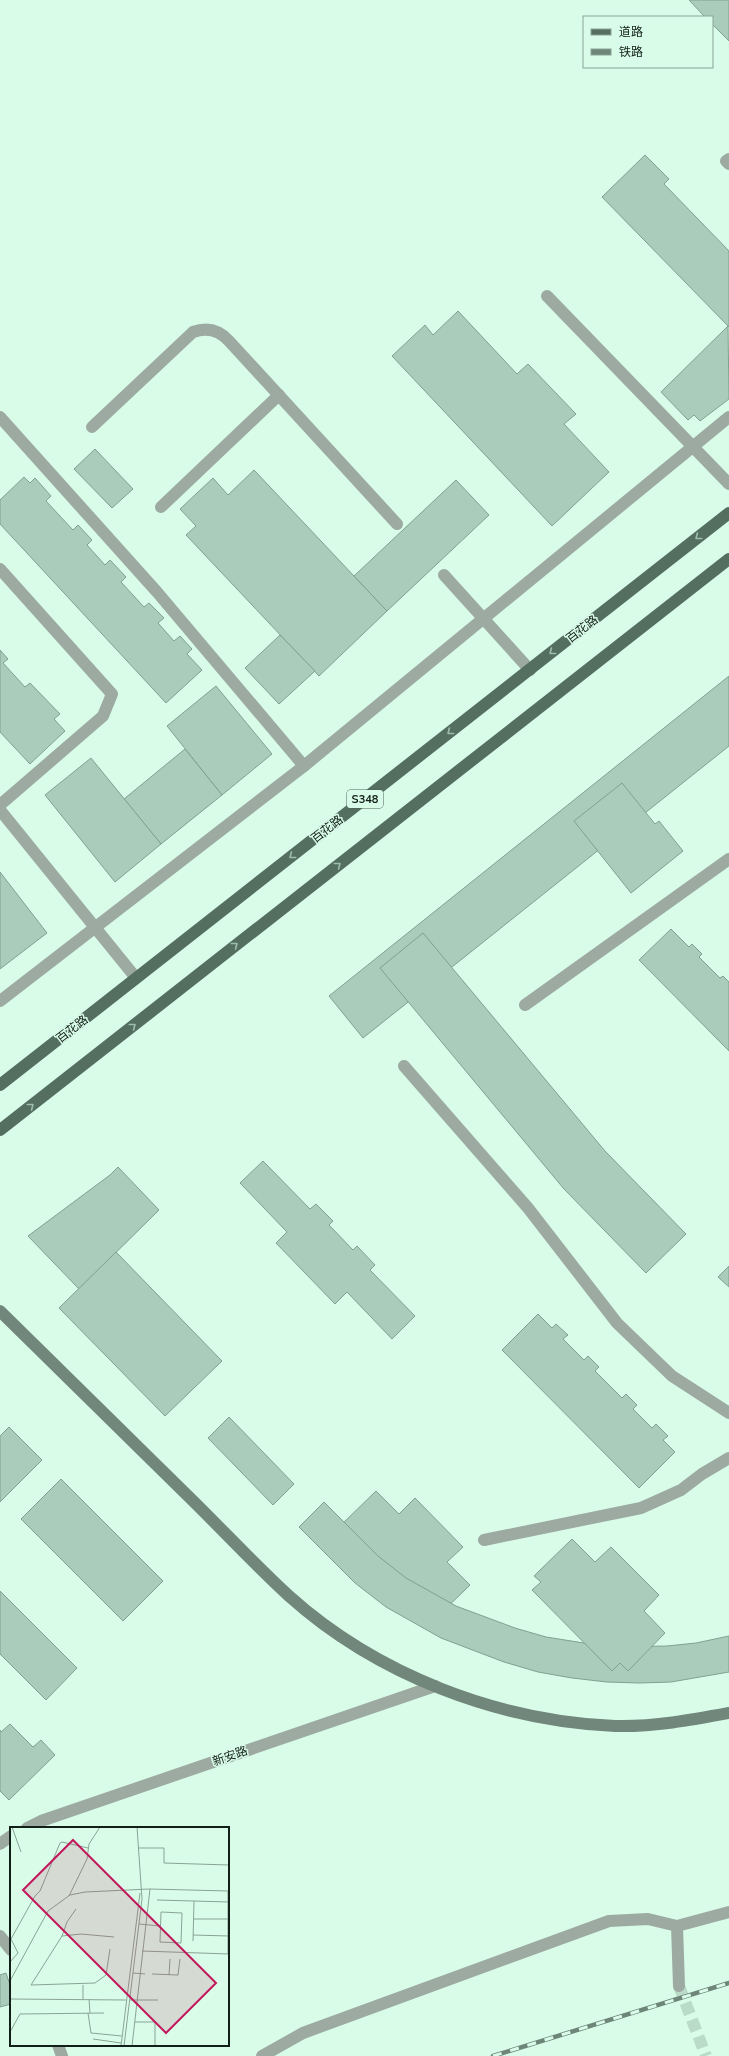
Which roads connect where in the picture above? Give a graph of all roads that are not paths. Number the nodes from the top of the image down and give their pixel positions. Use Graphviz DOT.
graph roads {
  1 [pos="729,158"];
  2 [pos="729,164"];
  3 [pos="547,296"];
  4 [pos="279,395"];
  5 [pos="0,417"];
  6 [pos="729,417"];
  7 [pos="92,427"];
  8 [pos="693,447"];
  9 [pos="729,484"];
  10 [pos="161,507"];
  11 [pos="729,513"];
  12 [pos="397,524"];
  13 [pos="729,558"];
  14 [pos="0,569"];
  15 [pos="444,575"];
  16 [pos="484,618"];
  17 [pos="530,670"];
  18 [pos="304,766"];
  19 [pos="0,805"];
  20 [pos="0,810"];
  21 [pos="729,859"];
  22 [pos="95,927"];
  23 [pos="136,978"];
  24 [pos="0,1001"];
  25 [pos="525,1005"];
  26 [pos="404,1066"];
  27 [pos="0,1085"];
  28 [pos="0,1130"];
  29 [pos="0,1311"];
  30 [pos="729,1413"];
  31 [pos="729,1458"];
  32 [pos="484,1540"];
  33 [pos="435,1686"];
  34 [pos="729,1713"];
  35 [pos="29,1827"];
  36 [pos="10,1837"];
  37 [pos="0,1844"];
  38 [pos="729,1912"];
  39 [pos="678,1926"];
  40 [pos="0,1936"];
  41 [pos="10,1949"];
  42 [pos="679,1986"];
  43 [pos="58,2046"];
  44 [pos="62,2056"];
  45 [pos="262,2056"];
  1 -- 2 [label="street"];
  3 -- 8 [label="street"];
  4 -- 7 [label="street"];
  4 -- 10 [label="street"];
  4 -- 12 [label="street"];
  5 -- 18 [label="street"];
  6 -- 8 [label="street"];
  8 -- 9 [label="street"];
  8 -- 16 [label="street"];
  11 -- 17 [label="main road, 百花路 / S348, one-way"];
  28 -- 13 [label="main road, S348, one-way"];
  14 -- 19 [label="street"];
  15 -- 16 [label="street"];
  16 -- 17 [label="street"];
  16 -- 18 [label="street"];
  17 -- 23 [label="main road, 百花路 / S348, one-way"];
  18 -- 22 [label="street"];
  20 -- 22 [label="street"];
  21 -- 25 [label="street"];
  22 -- 23 [label="street"];
  22 -- 24 [label="street"];
  23 -- 27 [label="main road, 百花路 / S348"];
  26 -- 30 [label="street"];
  29 -- 33 [label="street"];
  31 -- 32 [label="street"];
  33 -- 34 [label="street"];
  33 -- 35 [label="street, 新安路"];
  36 -- 37 [label="street"];
  38 -- 39 [label="street"];
  39 -- 42 [label="street"];
  39 -- 45 [label="street"];
  40 -- 41 [label="street"];
  43 -- 44 [label="street"];
}
